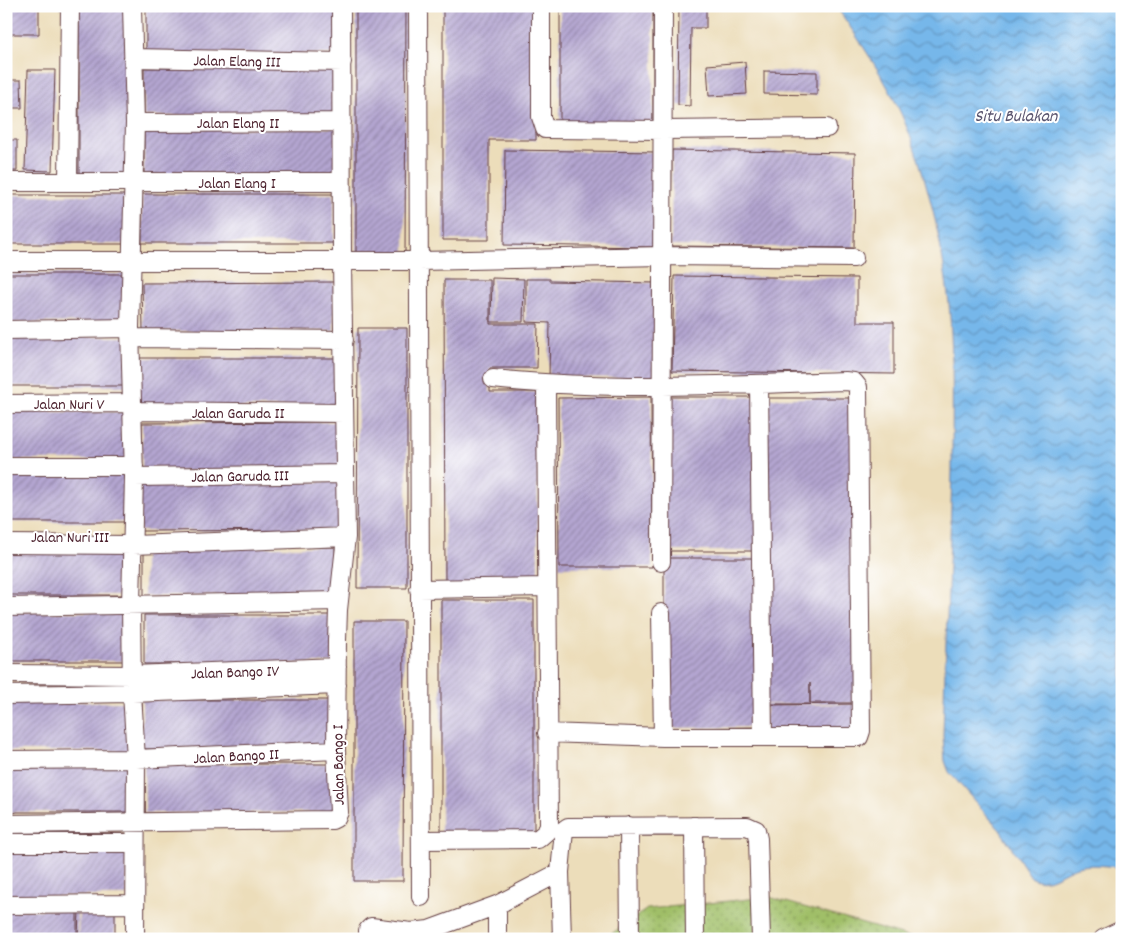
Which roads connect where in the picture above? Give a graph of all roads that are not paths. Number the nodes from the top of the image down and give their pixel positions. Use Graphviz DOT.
graph roads {
  1 [pos="70,6"];
  2 [pos="132,6"];
  3 [pos="341,6"];
  4 [pos="418,6"];
  5 [pos="541,6"];
  6 [pos="663,6"];
  7 [pos="133,58"];
  8 [pos="342,62"];
  9 [pos="342,122"];
  10 [pos="135,123"];
  11 [pos="827,128"];
  12 [pos="664,130"];
  13 [pos="6,182"];
  14 [pos="68,182"];
  15 [pos="342,182"];
  16 [pos="133,183"];
  17 [pos="664,256"];
  18 [pos="854,258"];
  19 [pos="342,260"];
  20 [pos="420,261"];
  21 [pos="6,262"];
  22 [pos="133,262"];
  23 [pos="6,330"];
  24 [pos="131,333"];
  25 [pos="344,340"];
  26 [pos="493,379"];
  27 [pos="546,384"];
  28 [pos="759,384"];
  29 [pos="661,386"];
  30 [pos="6,394"];
  31 [pos="132,402"];
  32 [pos="6,404"];
  33 [pos="344,413"];
  34 [pos="6,466"];
  35 [pos="134,472"];
  36 [pos="345,474"];
  37 [pos="6,536"];
  38 [pos="346,537"];
  39 [pos="133,540"];
  40 [pos="6,544"];
  41 [pos="661,562"];
  42 [pos="547,587"];
  43 [pos="419,588"];
  44 [pos="339,601"];
  45 [pos="131,604"];
  46 [pos="6,607"];
  47 [pos="661,613"];
  48 [pos="338,667"];
  49 [pos="6,674"];
  50 [pos="132,675"];
  51 [pos="337,685"];
  52 [pos="132,693"];
  53 [pos="6,695"];
  54 [pos="547,733"];
  55 [pos="763,737"];
  56 [pos="663,738"];
  57 [pos="336,750"];
  58 [pos="136,759"];
  59 [pos="6,760"];
  60 [pos="135,823"];
  61 [pos="6,824"];
  62 [pos="629,826"];
  63 [pos="694,826"];
  64 [pos="421,840"];
  65 [pos="6,843"];
  66 [pos="135,843"];
  67 [pos="560,872"];
  68 [pos="421,897"];
  69 [pos="135,904"];
  70 [pos="6,905"];
  71 [pos="497,905"];
  72 [pos="1122,930"];
  73 [pos="135,939"];
  74 [pos="368,939"];
  75 [pos="497,939"];
  76 [pos="562,939"];
  77 [pos="630,939"];
  78 [pos="695,939"];
  79 [pos="761,939"];
  80 [pos="1103,939"];
  1 -- 14 [label="street"];
  2 -- 7 [label="street"];
  3 -- 8 [label="street, Jalan Bango I"];
  4 -- 20 [label="street"];
  5 -- 12 [label="street"];
  6 -- 12 [label="street"];
  7 -- 8 [label="street, Jalan Elang III"];
  7 -- 10 [label="street"];
  8 -- 9 [label="street, Jalan Bango I"];
  9 -- 10 [label="street, Jalan Elang II"];
  9 -- 15 [label="street, Jalan Bango I"];
  10 -- 16 [label="street"];
  11 -- 12 [label="street"];
  12 -- 17 [label="street"];
  13 -- 14 [label="street, Jalan Elang I"];
  14 -- 16 [label="street, Jalan Elang I"];
  15 -- 16 [label="street, Jalan Elang I"];
  15 -- 19 [label="street, Jalan Bango I"];
  16 -- 22 [label="street"];
  17 -- 18 [label="street"];
  17 -- 20 [label="street"];
  17 -- 29 [label="street"];
  19 -- 20 [label="street"];
  19 -- 22 [label="street"];
  19 -- 25 [label="street, Jalan Bango I"];
  20 -- 43 [label="street"];
  21 -- 22 [label="street"];
  22 -- 24 [label="street"];
  23 -- 24 [label="street"];
  24 -- 25 [label="street"];
  24 -- 31 [label="street"];
  25 -- 33 [label="street, Jalan Bango I"];
  26 -- 27 [label="street"];
  27 -- 29 [label="street"];
  27 -- 42 [label="street"];
  28 -- 29 [label="street"];
  28 -- 55 [label="street"];
  28 -- 55 [label="street"];
  29 -- 41 [label="street"];
  30 -- 31 [label="street"];
  31 -- 32 [label="street, Jalan Nuri V"];
  31 -- 33 [label="street, Jalan Garuda II"];
  31 -- 35 [label="street"];
  33 -- 36 [label="street, Jalan Bango I"];
  34 -- 35 [label="street, Jalan Garuda III"];
  35 -- 36 [label="street, Jalan Garuda III"];
  35 -- 39 [label="street"];
  36 -- 38 [label="street, Jalan Bango I"];
  37 -- 39 [label="street, Jalan Nuri III"];
  38 -- 39 [label="street"];
  38 -- 44 [label="street, Jalan Bango I"];
  39 -- 40 [label="street"];
  39 -- 45 [label="street"];
  42 -- 43 [label="street"];
  42 -- 54 [label="street"];
  43 -- 64 [label="street"];
  44 -- 45 [label="street"];
  44 -- 48 [label="street, Jalan Bango I"];
  45 -- 46 [label="street"];
  45 -- 50 [label="street"];
  47 -- 56 [label="street"];
  48 -- 50 [label="street, Jalan Bango IV"];
  48 -- 51 [label="street, Jalan Bango I"];
  49 -- 50 [label="street, Jalan Bango IV"];
  50 -- 52 [label="street"];
  51 -- 52 [label="street"];
  51 -- 57 [label="street, Jalan Bango I"];
  52 -- 53 [label="street"];
  52 -- 58 [label="street"];
  54 -- 56 [label="street"];
  54 -- 64 [label="street"];
  55 -- 56 [label="street"];
  57 -- 58 [label="street, Jalan Bango II"];
  57 -- 60 [label="street, Jalan Bango I"];
  58 -- 59 [label="street, Jalan Bango II"];
  58 -- 60 [label="street"];
  60 -- 61 [label="street, Jalan Bango I"];
  60 -- 66 [label="street"];
  62 -- 63 [label="street"];
  62 -- 67 [label="street"];
  62 -- 77 [label="street"];
  63 -- 78 [label="street"];
  63 -- 79 [label="street"];
  64 -- 68 [label="street"];
  65 -- 66 [label="street"];
  66 -- 69 [label="street"];
  67 -- 71 [label="street"];
  67 -- 76 [label="street"];
  69 -- 70 [label="street"];
  69 -- 73 [label="street"];
  71 -- 74 [label="street"];
  71 -- 75 [label="street"];
  72 -- 80 [label="street"];
}
